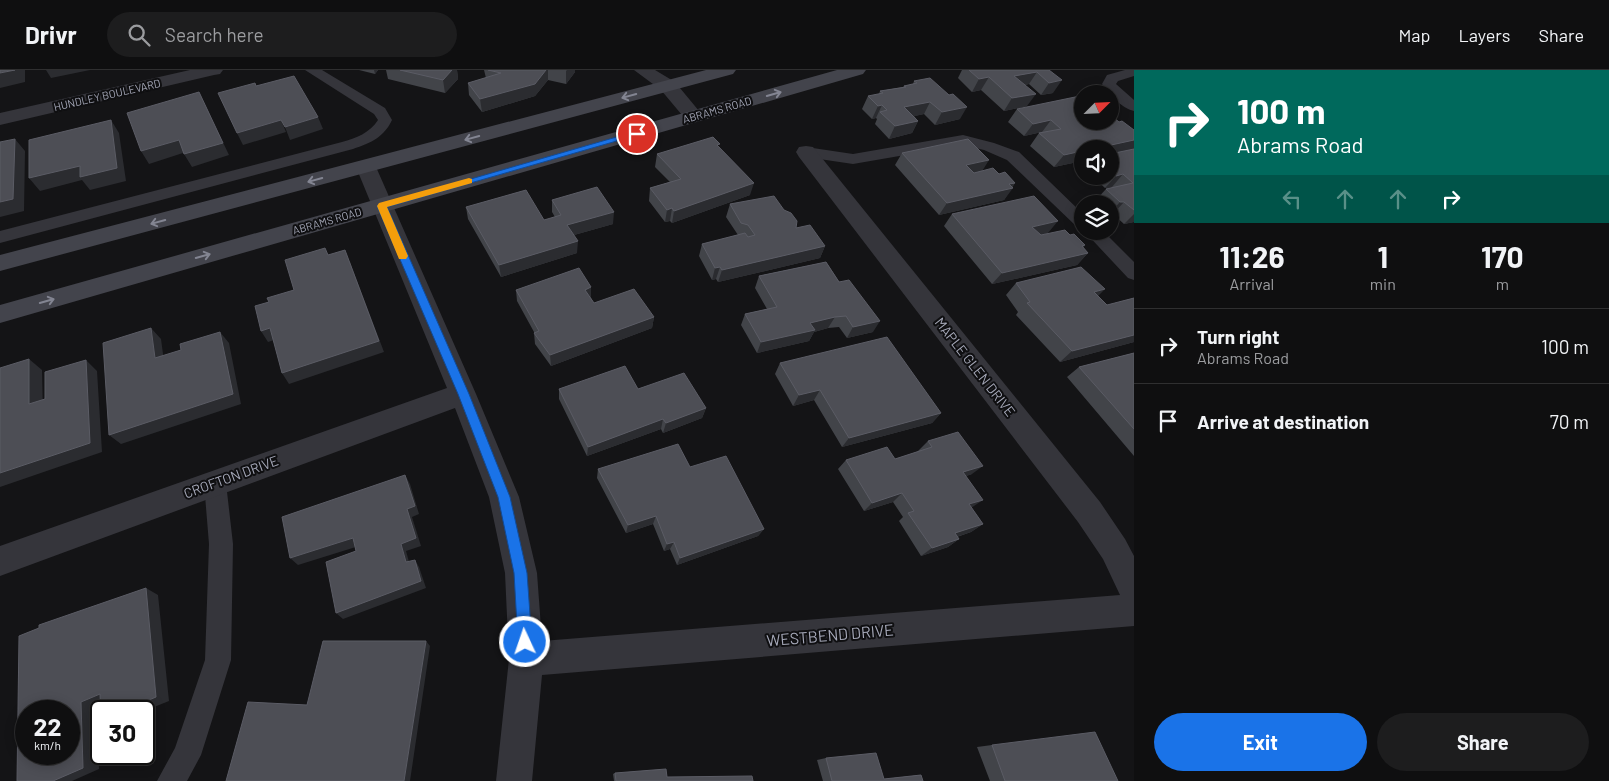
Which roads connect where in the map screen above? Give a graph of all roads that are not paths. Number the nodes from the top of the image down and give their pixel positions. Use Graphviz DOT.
graph roads {
  1 [pos="214,70"];
  2 [pos="312,70"];
  3 [pos="643,70"];
  4 [pos="726,70"];
  5 [pos="857,70"];
  6 [pos="1134,72"];
  7 [pos="668,86"];
  8 [pos="1134,107"];
  9 [pos="694,117"];
  10 [pos="0,119"];
  11 [pos="806,152"];
  12 [pos="366,167"];
  13 [pos="382,206"];
  14 [pos="1074,214"];
  15 [pos="0,237"];
  16 [pos="1101,240"];
  17 [pos="0,263"];
  18 [pos="1134,273"];
  19 [pos="0,314"];
  20 [pos="463,394"];
  21 [pos="215,483"];
  22 [pos="0,561"];
  23 [pos="1134,589"];
  24 [pos="1134,610"];
  25 [pos="526,659"];
  26 [pos="171,781"];
  27 [pos="514,781"];
  1 -- 10 [label="street, HUNDLEY BOULEVARD"];
  2 -- 15 [label="lane"];
  3 -- 7 [label="street"];
  4 -- 7 [label="main road"];
  9 -- 5 [label="main road, ABRAMS ROAD, one-way"];
  6 -- 8 [label="lane"];
  7 -- 9 [label="street"];
  7 -- 12 [label="main road, one-way"];
  9 -- 13 [label="main road, ABRAMS ROAD"];
  11 -- 14 [label="lane"];
  11 -- 23 [label="street, MAPLE GLEN DRIVE"];
  12 -- 13 [label="street"];
  12 -- 17 [label="main road, one-way"];
  19 -- 13 [label="main road, ABRAMS ROAD, one-way"];
  13 -- 20 [label="street"];
  16 -- 18 [label="lane"];
  20 -- 21 [label="street, CROFTON DRIVE"];
  20 -- 25 [label="street"];
  21 -- 22 [label="street, CROFTON DRIVE"];
  21 -- 26 [label="lane"];
  24 -- 25 [label="street, WESTBEND DRIVE"];
  25 -- 27 [label="street"];
}
